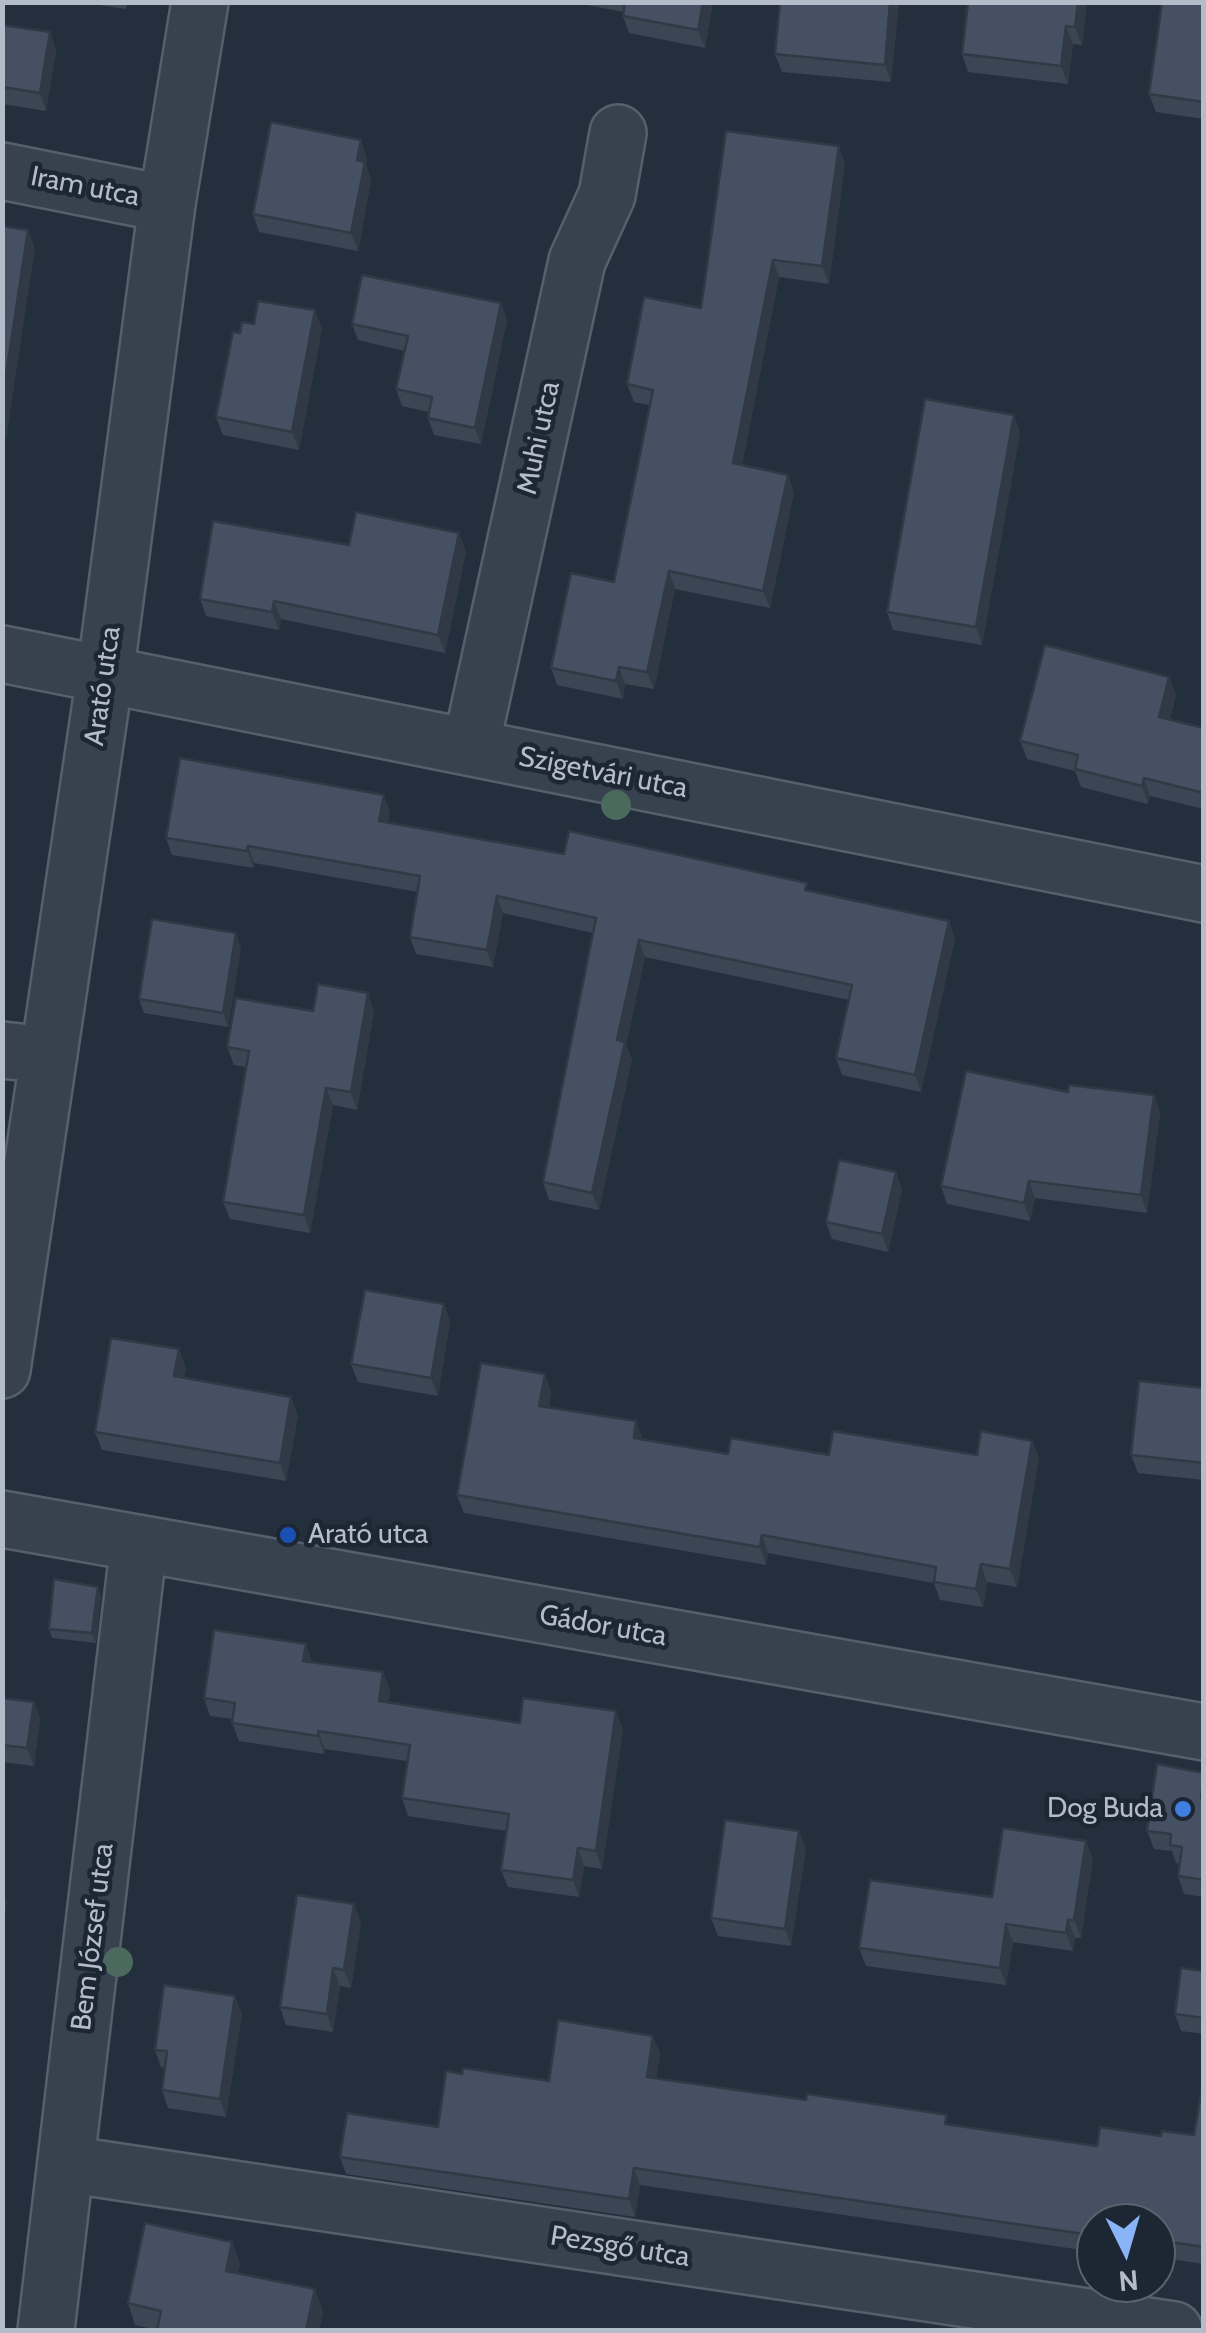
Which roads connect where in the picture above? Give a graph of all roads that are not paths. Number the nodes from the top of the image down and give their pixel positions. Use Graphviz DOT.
graph roads {
  1 [pos="200,2"];
  2 [pos="618,133"];
  3 [pos="2,170"];
  4 [pos="167,204"];
  5 [pos="2,654"];
  6 [pos="106,676"];
  7 [pos="471,746"];
  8 [pos="1204,894"];
  9 [pos="26,1052"];
  10 [pos="2,1370"];
  11 [pos="2,1519"];
  12 [pos="139,1543"];
  13 [pos="1204,1732"];
  14 [pos="66,2164"];
  15 [pos="46,2330"];
  16 [pos="1174,2330"];
  1 -- 4 [label="street, Arató utca"];
  2 -- 7 [label="street, Muhi utca"];
  3 -- 4 [label="street, Iram utca"];
  4 -- 6 [label="street, Arató utca"];
  5 -- 6 [label="street, Szigetvári utca"];
  6 -- 7 [label="street, Szigetvári utca"];
  6 -- 9 [label="street, Arató utca"];
  7 -- 8 [label="street, Szigetvári utca"];
  9 -- 10 [label="street, Arató utca"];
  11 -- 12 [label="street, Gádor utca"];
  12 -- 13 [label="street, Gádor utca"];
  12 -- 14 [label="street, Bem József utca"];
  14 -- 15 [label="street, Bem József utca"];
  14 -- 16 [label="street, Pezsgő utca"];
}
